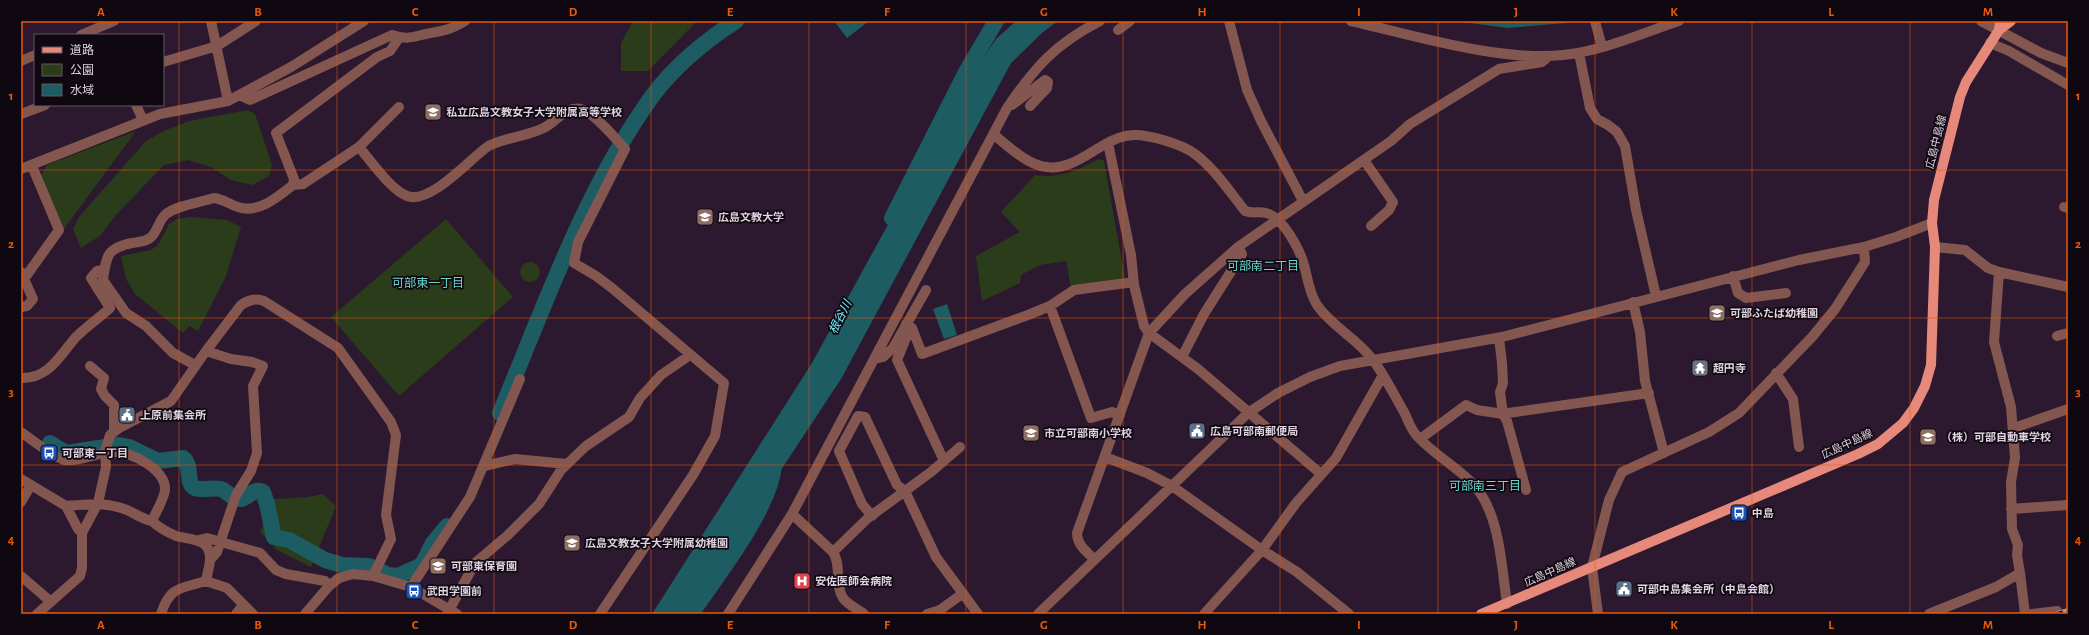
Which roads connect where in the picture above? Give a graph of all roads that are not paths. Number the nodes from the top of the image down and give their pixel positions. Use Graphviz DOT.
graph roads {
  1 [pos="114,21"];
  2 [pos="212,21"];
  3 [pos="256,21"];
  4 [pos="364,21"];
  5 [pos="465,21"];
  6 [pos="1100,21"];
  7 [pos="1130,21"];
  8 [pos="1229,21"];
  9 [pos="1351,21"];
  10 [pos="1595,21"];
  11 [pos="1679,21"];
  12 [pos="1981,21"];
  13 [pos="2005,24"];
  14 [pos="1118,30"];
  15 [pos="100,31"];
  16 [pos="86,34"];
  17 [pos="399,38"];
  18 [pos="1601,43"];
  19 [pos="1990,43"];
  20 [pos="217,46"];
  21 [pos="1579,53"];
  22 [pos="34,55"];
  23 [pos="1550,56"];
  24 [pos="21,61"];
  25 [pos="164,62"];
  26 [pos="2068,63"];
  27 [pos="2068,85"];
  28 [pos="239,95"];
  29 [pos="228,101"];
  30 [pos="41,106"];
  31 [pos="136,106"];
  32 [pos="1030,106"];
  33 [pos="399,107"];
  34 [pos="1008,108"];
  35 [pos="21,114"];
  36 [pos="143,120"];
  37 [pos="992,134"];
  38 [pos="1108,143"];
  39 [pos="359,147"];
  40 [pos="1364,160"];
  41 [pos="32,166"];
  42 [pos="21,169"];
  43 [pos="293,185"];
  44 [pos="1303,200"];
  45 [pos="1277,219"];
  46 [pos="1932,223"];
  47 [pos="1371,226"];
  48 [pos="1238,247"];
  49 [pos="1864,247"];
  50 [pos="1935,248"];
  51 [pos="104,270"];
  52 [pos="1999,272"];
  53 [pos="23,275"];
  54 [pos="1733,276"];
  55 [pos="1134,282"];
  56 [pos="2068,287"];
  57 [pos="926,290"];
  58 [pos="1786,294"];
  59 [pos="1656,296"];
  60 [pos="1633,302"];
  61 [pos="1050,306"];
  62 [pos="21,307"];
  63 [pos="906,324"];
  64 [pos="1149,332"];
  65 [pos="2068,334"];
  66 [pos="2056,336"];
  67 [pos="1499,338"];
  68 [pos="206,351"];
  69 [pos="690,355"];
  70 [pos="1182,357"];
  71 [pos="875,359"];
  72 [pos="1373,359"];
  73 [pos="195,365"];
  74 [pos="90,366"];
  75 [pos="1776,373"];
  76 [pos="1383,375"];
  77 [pos="21,378"];
  78 [pos="520,379"];
  79 [pos="1649,393"];
  80 [pos="2068,409"];
  81 [pos="1248,413"];
  82 [pos="1120,415"];
  83 [pos="1504,415"];
  84 [pos="2014,428"];
  85 [pos="21,432"];
  86 [pos="114,432"];
  87 [pos="1420,439"];
  88 [pos="960,447"];
  89 [pos="1799,447"];
  90 [pos="106,448"];
  91 [pos="1664,453"];
  92 [pos="1105,457"];
  93 [pos="944,461"];
  94 [pos="567,464"];
  95 [pos="484,466"];
  96 [pos="1321,474"];
  97 [pos="21,479"];
  98 [pos="31,485"];
  99 [pos="1172,486"];
  100 [pos="1526,490"];
  101 [pos="905,491"];
  102 [pos="21,502"];
  103 [pos="98,503"];
  104 [pos="2068,505"];
  105 [pos="66,506"];
  106 [pos="2011,509"];
  107 [pos="792,514"];
  108 [pos="872,516"];
  109 [pos="152,521"];
  110 [pos="82,532"];
  111 [pos="199,540"];
  112 [pos="220,542"];
  113 [pos="1262,550"];
  114 [pos="833,552"];
  115 [pos="210,558"];
  116 [pos="1094,559"];
  117 [pos="1592,567"];
  118 [pos="375,571"];
  119 [pos="2020,573"];
  120 [pos="21,576"];
  121 [pos="206,581"];
  122 [pos="329,586"];
  123 [pos="411,587"];
  124 [pos="962,594"];
  125 [pos="50,601"];
  126 [pos="1508,604"];
  127 [pos="243,606"];
  128 [pos="451,612"];
  129 [pos="37,614"];
  130 [pos="161,614"];
  131 [pos="236,614"];
  132 [pos="253,614"];
  133 [pos="305,614"];
  134 [pos="600,614"];
  135 [pos="728,614"];
  136 [pos="864,614"];
  137 [pos="927,614"];
  138 [pos="978,614"];
  139 [pos="1038,614"];
  140 [pos="1204,614"];
  141 [pos="1349,614"];
  142 [pos="1481,614"];
  143 [pos="1598,614"];
  144 [pos="1929,614"];
  145 [pos="2025,614"];
  146 [pos="2032,614"];
  147 [pos="2058,614"];
  1 -- 15 [label="street"];
  2 -- 20 [label="street"];
  3 -- 20 [label="street"];
  4 -- 28 [label="street"];
  5 -- 17 [label="street"];
  6 -- 34 [label="street"];
  7 -- 14 [label="street"];
  8 -- 44 [label="street"];
  9 -- 23 [label="street"];
  10 -- 18 [label="street"];
  11 -- 18 [label="street"];
  12 -- 13 [label="street"];
  13 -- 19 [label="main road, 広島中島線"];
  13 -- 26 [label="street"];
  15 -- 16 [label="street"];
  17 -- 28 [label="street"];
  17 -- 43 [label="street"];
  18 -- 21 [label="street"];
  19 -- 27 [label="street"];
  19 -- 46 [label="main road, 広島中島線"];
  20 -- 25 [label="street"];
  20 -- 29 [label="street"];
  21 -- 23 [label="street"];
  21 -- 59 [label="street"];
  22 -- 24 [label="street"];
  23 -- 40 [label="street"];
  28 -- 29 [label="street"];
  29 -- 36 [label="street"];
  30 -- 35 [label="street"];
  31 -- 36 [label="street"];
  32 -- 34 [label="street"];
  33 -- 39 [label="street"];
  34 -- 37 [label="street"];
  36 -- 41 [label="street"];
  37 -- 38 [label="street"];
  37 -- 71 [label="street"];
  38 -- 45 [label="street"];
  38 -- 55 [label="street"];
  39 -- 43 [label="street"];
  39 -- 69 [label="street"];
  40 -- 44 [label="street"];
  40 -- 47 [label="street"];
  41 -- 42 [label="street"];
  41 -- 53 [label="street"];
  43 -- 51 [label="street"];
  44 -- 45 [label="street"];
  45 -- 48 [label="street"];
  45 -- 72 [label="street"];
  46 -- 49 [label="street"];
  46 -- 50 [label="main road, 広島中島線"];
  48 -- 64 [label="street"];
  48 -- 70 [label="street"];
  49 -- 54 [label="street"];
  49 -- 75 [label="street"];
  50 -- 52 [label="street"];
  50 -- 117 [label="main road, 広島中島線"];
  51 -- 73 [label="street"];
  51 -- 77 [label="street"];
  52 -- 56 [label="street"];
  52 -- 84 [label="street"];
  53 -- 62 [label="street"];
  54 -- 58 [label="street"];
  54 -- 59 [label="street"];
  55 -- 61 [label="street"];
  55 -- 64 [label="street"];
  57 -- 63 [label="street"];
  59 -- 60 [label="street"];
  60 -- 67 [label="street"];
  60 -- 79 [label="street"];
  61 -- 63 [label="street"];
  61 -- 82 [label="street"];
  63 -- 71 [label="street"];
  63 -- 93 [label="street"];
  64 -- 70 [label="street"];
  64 -- 82 [label="street"];
  65 -- 66 [label="street"];
  67 -- 72 [label="street"];
  67 -- 83 [label="street"];
  68 -- 73 [label="street"];
  68 -- 112 [label="street"];
  68 -- 118 [label="street"];
  69 -- 94 [label="street"];
  69 -- 134 [label="street"];
  70 -- 81 [label="street"];
  71 -- 107 [label="street"];
  72 -- 76 [label="street"];
  72 -- 81 [label="street"];
  73 -- 86 [label="street"];
  74 -- 86 [label="street"];
  75 -- 89 [label="street"];
  75 -- 91 [label="street"];
  76 -- 87 [label="street"];
  76 -- 96 [label="street"];
  78 -- 95 [label="street"];
  79 -- 83 [label="street"];
  79 -- 91 [label="street"];
  80 -- 84 [label="street"];
  81 -- 96 [label="street"];
  81 -- 99 [label="street"];
  82 -- 92 [label="street"];
  83 -- 87 [label="street"];
  83 -- 100 [label="street"];
  84 -- 106 [label="street"];
  85 -- 90 [label="street"];
  86 -- 90 [label="street"];
  87 -- 126 [label="street"];
  88 -- 93 [label="street"];
  90 -- 103 [label="street"];
  90 -- 109 [label="street"];
  91 -- 117 [label="street"];
  92 -- 99 [label="street"];
  92 -- 116 [label="street"];
  93 -- 101 [label="street"];
  94 -- 95 [label="street"];
  94 -- 128 [label="street"];
  95 -- 123 [label="street"];
  96 -- 113 [label="street"];
  97 -- 98 [label="street"];
  98 -- 102 [label="street"];
  98 -- 105 [label="street"];
  99 -- 113 [label="street"];
  99 -- 116 [label="street"];
  101 -- 108 [label="street"];
  101 -- 108 [label="street"];
  101 -- 124 [label="street"];
  103 -- 105 [label="street"];
  103 -- 109 [label="street"];
  103 -- 110 [label="street"];
  104 -- 106 [label="street"];
  105 -- 110 [label="street"];
  106 -- 119 [label="street"];
  107 -- 114 [label="street"];
  107 -- 135 [label="street"];
  108 -- 114 [label="street"];
  109 -- 111 [label="street"];
  110 -- 125 [label="street"];
  111 -- 112 [label="street"];
  111 -- 115 [label="street"];
  112 -- 115 [label="street"];
  112 -- 122 [label="street"];
  113 -- 140 [label="street"];
  113 -- 141 [label="street"];
  114 -- 136 [label="street"];
  115 -- 121 [label="street"];
  116 -- 139 [label="street"];
  117 -- 126 [label="main road, 広島中島線"];
  117 -- 143 [label="street"];
  118 -- 122 [label="street"];
  118 -- 123 [label="street"];
  119 -- 144 [label="street"];
  119 -- 145 [label="street"];
  120 -- 125 [label="street"];
  121 -- 127 [label="street"];
  121 -- 130 [label="street"];
  122 -- 133 [label="street"];
  123 -- 128 [label="street"];
  124 -- 137 [label="street"];
  124 -- 138 [label="street"];
  125 -- 129 [label="street"];
  126 -- 142 [label="main road, 広島中島線"];
  127 -- 131 [label="street"];
  127 -- 132 [label="street"];
  146 -- 147 [label="street"];
}
